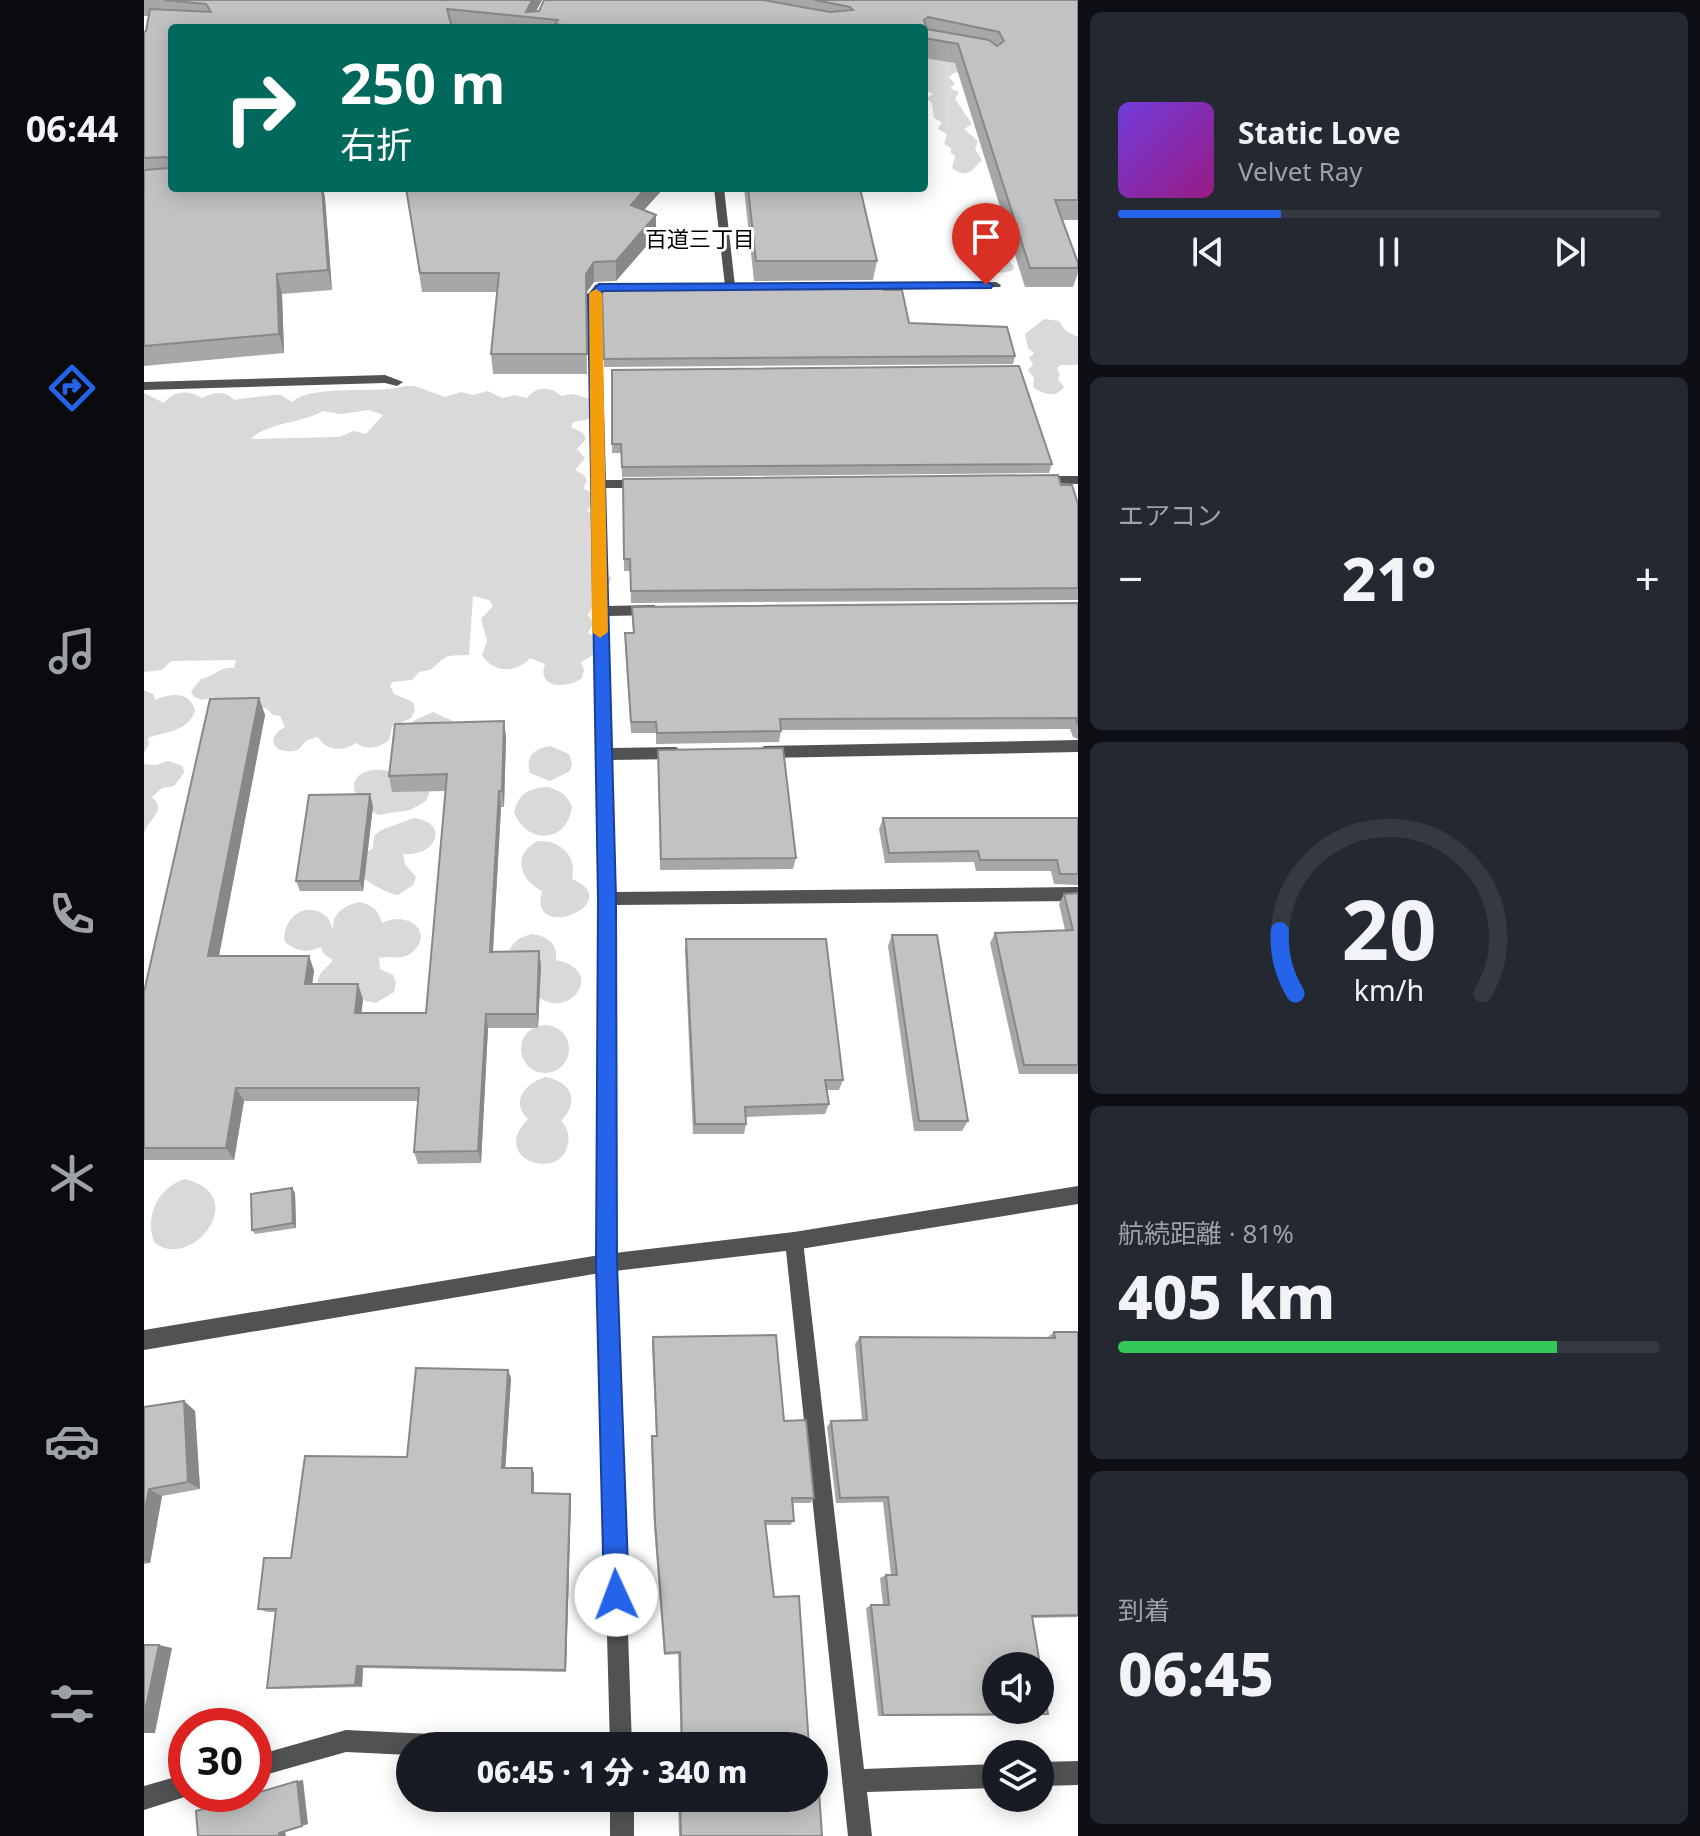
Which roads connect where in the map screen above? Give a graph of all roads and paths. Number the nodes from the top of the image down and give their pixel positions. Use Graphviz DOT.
graph roads {
  1 [pos="719,192"];
  2 [pos="996,285"];
  3 [pos="730,286"];
  4 [pos="789,286"];
  5 [pos="851,286"];
  6 [pos="397,382"];
  7 [pos="144,386"];
  8 [pos="1023,480"];
  9 [pos="1078,480"];
  10 [pos="662,483"];
  11 [pos="598,484"];
  12 [pos="675,610"];
  13 [pos="600,611"];
  14 [pos="1078,746"];
  15 [pos="749,752"];
  16 [pos="689,753"];
  17 [pos="602,754"];
  18 [pos="1078,894"];
  19 [pos="607,899"];
  20 [pos="1078,1195"];
  21 [pos="794,1241"];
  22 [pos="606,1263"];
  23 [pos="144,1340"];
  24 [pos="621,1732"];
  25 [pos="396,1743"];
  26 [pos="272,1762"];
  27 [pos="1078,1773"];
  28 [pos="1054,1774"];
  29 [pos="982,1776"];
  30 [pos="854,1781"];
  31 [pos="168,1791"];
  32 [pos="144,1798"];
  33 [pos="622,1812"];
  34 [pos="622,1836"];
  35 [pos="860,1836"];
  1 -- 3 [label="street"];
  2 -- 5 [label="street"];
  3 -- 4 [label="street"];
  3 -- 11 [label="street"];
  6 -- 7 [label="street"];
  8 -- 9 [label="street"];
  10 -- 11 [label="street"];
  11 -- 13 [label="street"];
  12 -- 13 [label="street"];
  13 -- 17 [label="street"];
  14 -- 15 [label="street"];
  16 -- 17 [label="street"];
  17 -- 19 [label="street"];
  18 -- 19 [label="street"];
  19 -- 22 [label="street"];
  20 -- 21 [label="street"];
  21 -- 22 [label="street"];
  21 -- 30 [label="street"];
  22 -- 23 [label="street"];
  22 -- 24 [label="street"];
  25 -- 26 [label="street"];
  27 -- 28 [label="street"];
  29 -- 30 [label="street"];
  30 -- 35 [label="street"];
  31 -- 32 [label="street"];
  33 -- 34 [label="street"];
}
